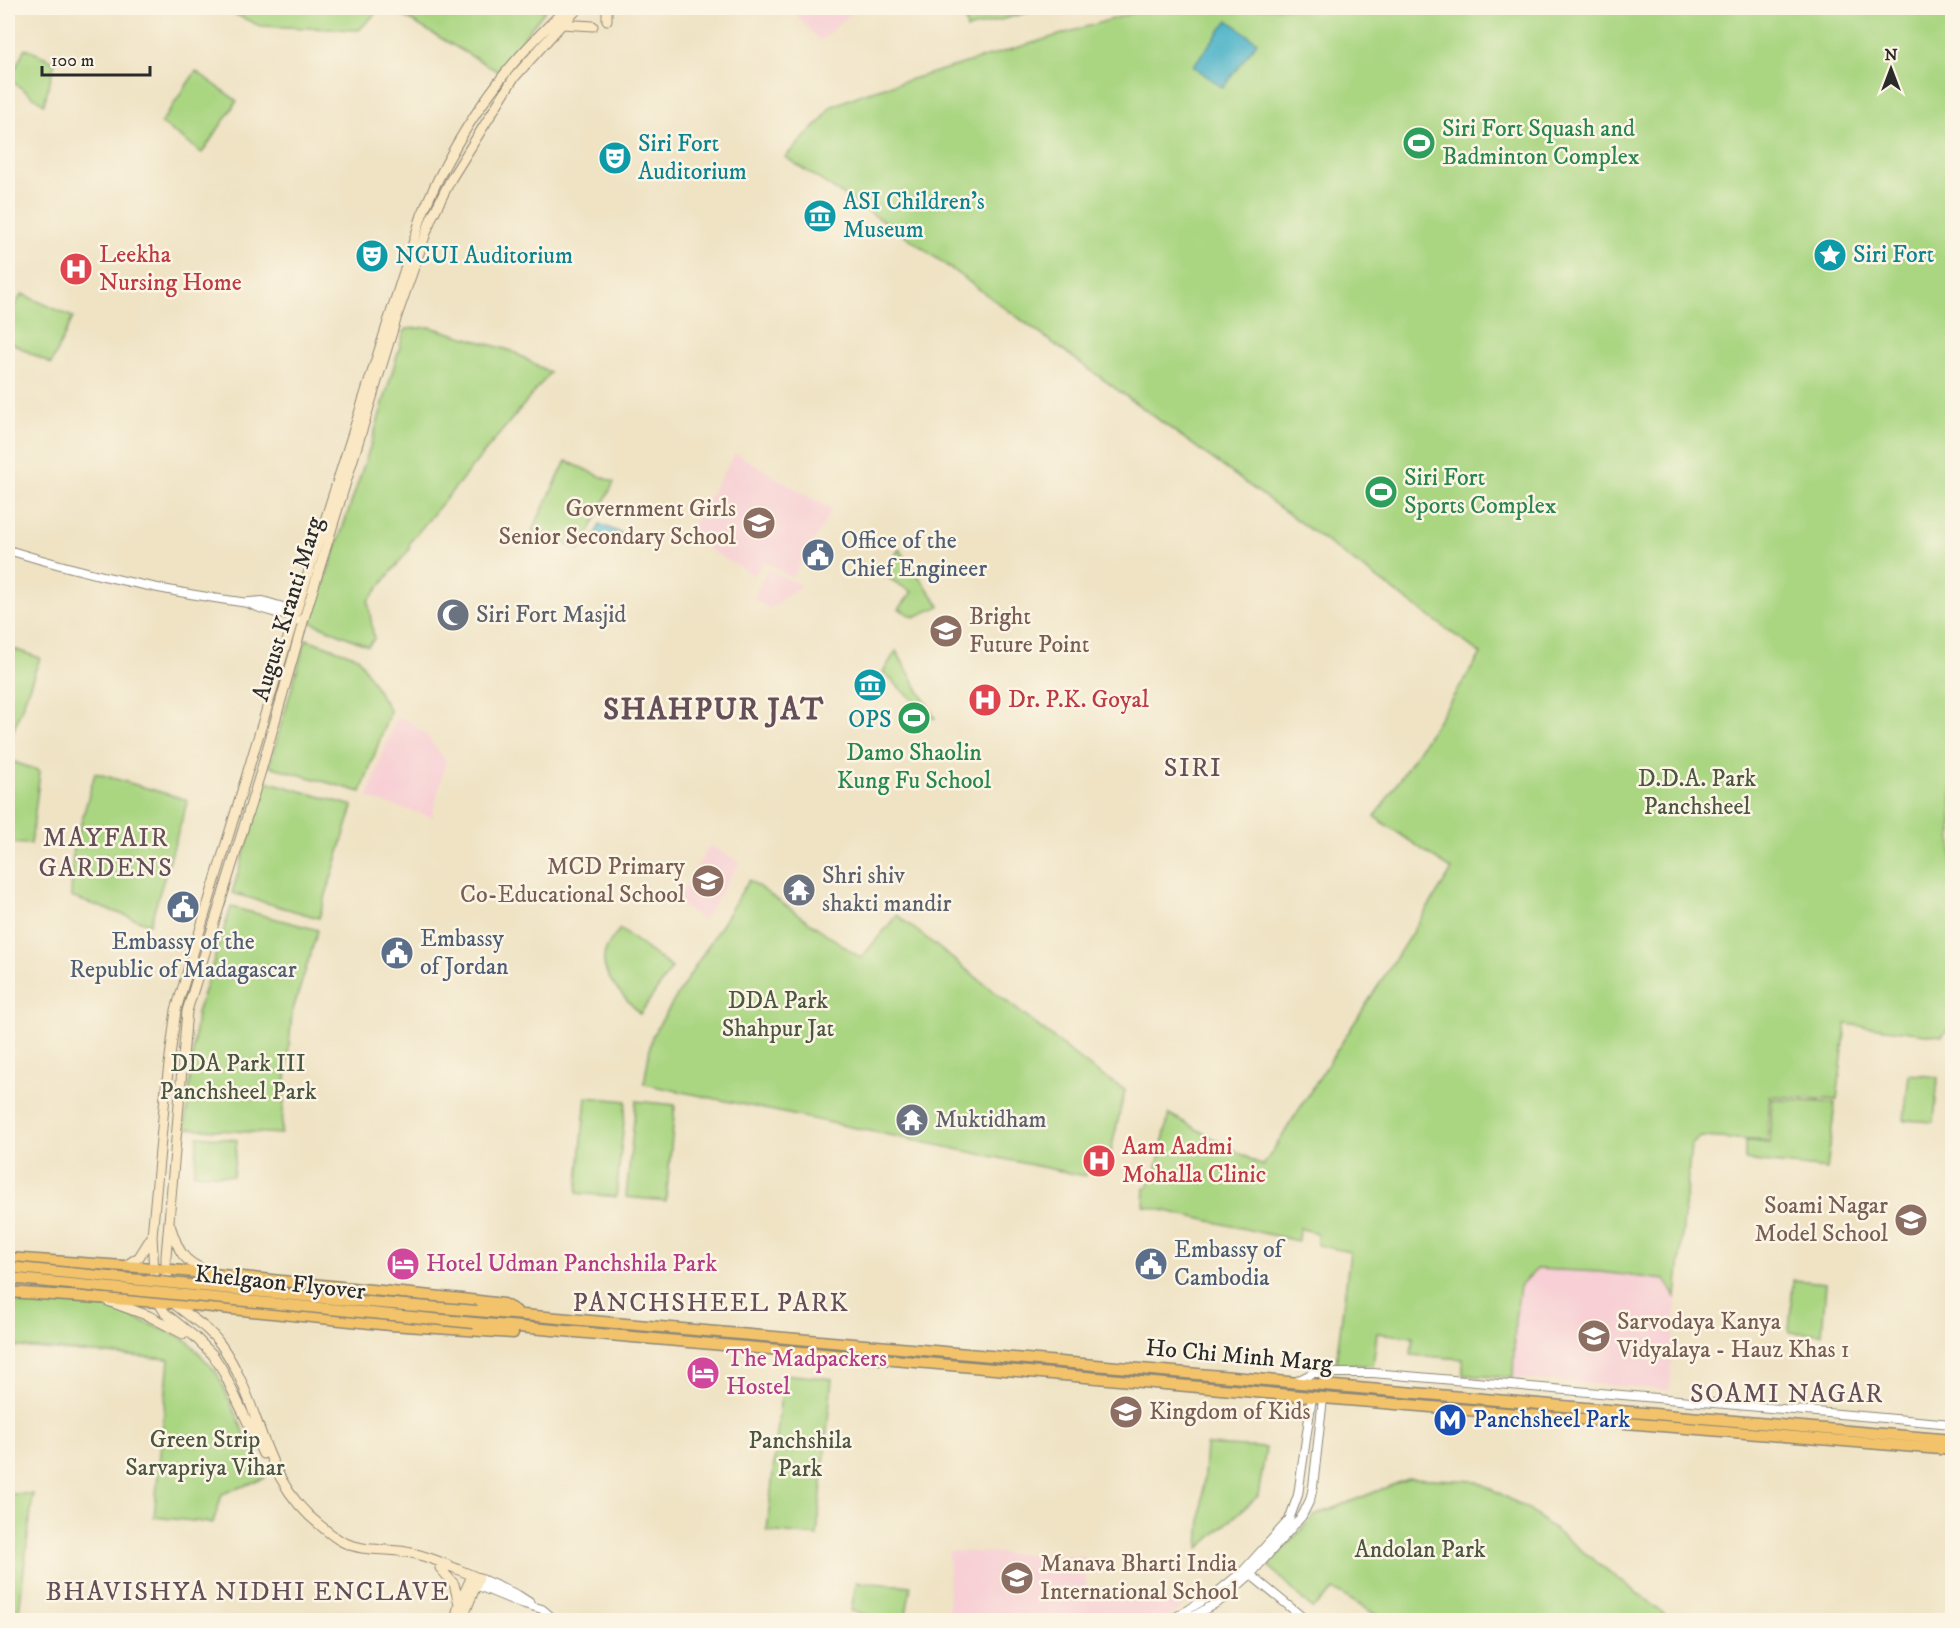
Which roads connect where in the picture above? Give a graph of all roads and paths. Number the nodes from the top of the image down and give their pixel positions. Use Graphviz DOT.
graph roads {
  1 [pos="566,8"];
  2 [pos="578,8"];
  3 [pos="607,8"];
  4 [pos="607,20"];
  5 [pos="562,24"];
  6 [pos="593,26"];
  7 [pos="8,550"];
  8 [pos="298,617"];
  9 [pos="168,1217"];
  10 [pos="152,1236"];
  11 [pos="8,1258"];
  12 [pos="75,1263"];
  13 [pos="125,1266"];
  14 [pos="8,1267"];
  15 [pos="153,1268"];
  16 [pos="166,1270"];
  17 [pos="222,1276"];
  18 [pos="8,1278"];
  19 [pos="260,1279"];
  20 [pos="8,1292"];
  21 [pos="72,1297"];
  22 [pos="102,1299"];
  23 [pos="159,1303"];
  24 [pos="173,1304"];
  25 [pos="257,1312"];
  26 [pos="522,1314"];
  27 [pos="548,1330"];
  28 [pos="206,1348"];
  29 [pos="1297,1381"];
  30 [pos="1312,1397"];
  31 [pos="1323,1398"];
  32 [pos="1308,1422"];
  33 [pos="1320,1424"];
  34 [pos="1953,1424"];
  35 [pos="1953,1440"];
  36 [pos="1305,1448"];
  37 [pos="1317,1449"];
  38 [pos="1953,1450"];
  39 [pos="265,1452"];
  40 [pos="276,1478"];
  41 [pos="440,1569"];
  42 [pos="1247,1572"];
  43 [pos="474,1580"];
  44 [pos="489,1590"];
  45 [pos="464,1603"];
  46 [pos="532,1605"];
  47 [pos="455,1620"];
  48 [pos="462,1620"];
  49 [pos="555,1620"];
  50 [pos="1171,1620"];
  51 [pos="1187,1620"];
  52 [pos="1306,1620"];
  1 -- 8 [label="main road, August Kranti Marg"];
  2 -- 5 [label="main road, August Kranti Marg"];
  3 -- 4 [label="main road"];
  5 -- 6 [label="main road"];
  5 -- 8 [label="main road, August Kranti Marg"];
  7 -- 8 [label="street"];
  8 -- 9 [label="main road, August Kranti Marg"];
  8 -- 10 [label="main road, August Kranti Marg"];
  9 -- 16 [label="main road, August Kranti Marg"];
  9 -- 17 [label="main road"];
  10 -- 13 [label="main road"];
  10 -- 15 [label="main road, August Kranti Marg"];
  11 -- 12 [label="main road"];
  12 -- 13 [label="main road"];
  12 -- 21 [label="main road"];
  13 -- 15 [label="main road"];
  14 -- 26 [label="main road, Khelgaon Flyover, bridge"];
  15 -- 16 [label="main road"];
  15 -- 23 [label="main road, August Kranti Marg"];
  16 -- 17 [label="main road"];
  16 -- 24 [label="main road, August Kranti Marg"];
  17 -- 19 [label="main road"];
  18 -- 27 [label="main road, Khelgaon Flyover, bridge"];
  19 -- 25 [label="main road"];
  19 -- 26 [label="main road"];
  20 -- 21 [label="main road"];
  21 -- 22 [label="main road"];
  22 -- 23 [label="main road"];
  22 -- 28 [label="main road"];
  23 -- 24 [label="main road"];
  23 -- 28 [label="main road"];
  24 -- 25 [label="main road"];
  24 -- 39 [label="main road"];
  25 -- 27 [label="main road"];
  26 -- 29 [label="main road, Ho Chi Minh Marg"];
  27 -- 30 [label="main road, Ho Chi Minh Marg"];
  28 -- 39 [label="main road"];
  29 -- 34 [label="street"];
  29 -- 35 [label="main road, Ho Chi Minh Marg"];
  30 -- 31 [label="main road, Ho Chi Minh Marg"];
  30 -- 32 [label="street"];
  31 -- 33 [label="street"];
  31 -- 38 [label="main road, Ho Chi Minh Marg"];
  32 -- 33 [label="street"];
  32 -- 36 [label="street"];
  33 -- 37 [label="street"];
  36 -- 37 [label="street"];
  36 -- 42 [label="street"];
  37 -- 42 [label="street"];
  39 -- 40 [label="main road"];
  40 -- 41 [label="main road"];
  40 -- 43 [label="main road"];
  41 -- 43 [label="main road"];
  41 -- 45 [label="main road"];
  42 -- 50 [label="street"];
  42 -- 51 [label="street"];
  42 -- 52 [label="street"];
  43 -- 44 [label="street"];
  43 -- 45 [label="main road"];
  43 -- 46 [label="street"];
  44 -- 45 [label="street"];
  44 -- 46 [label="street"];
  45 -- 47 [label="main road"];
  45 -- 48 [label="main road"];
  46 -- 49 [label="street"];
}
